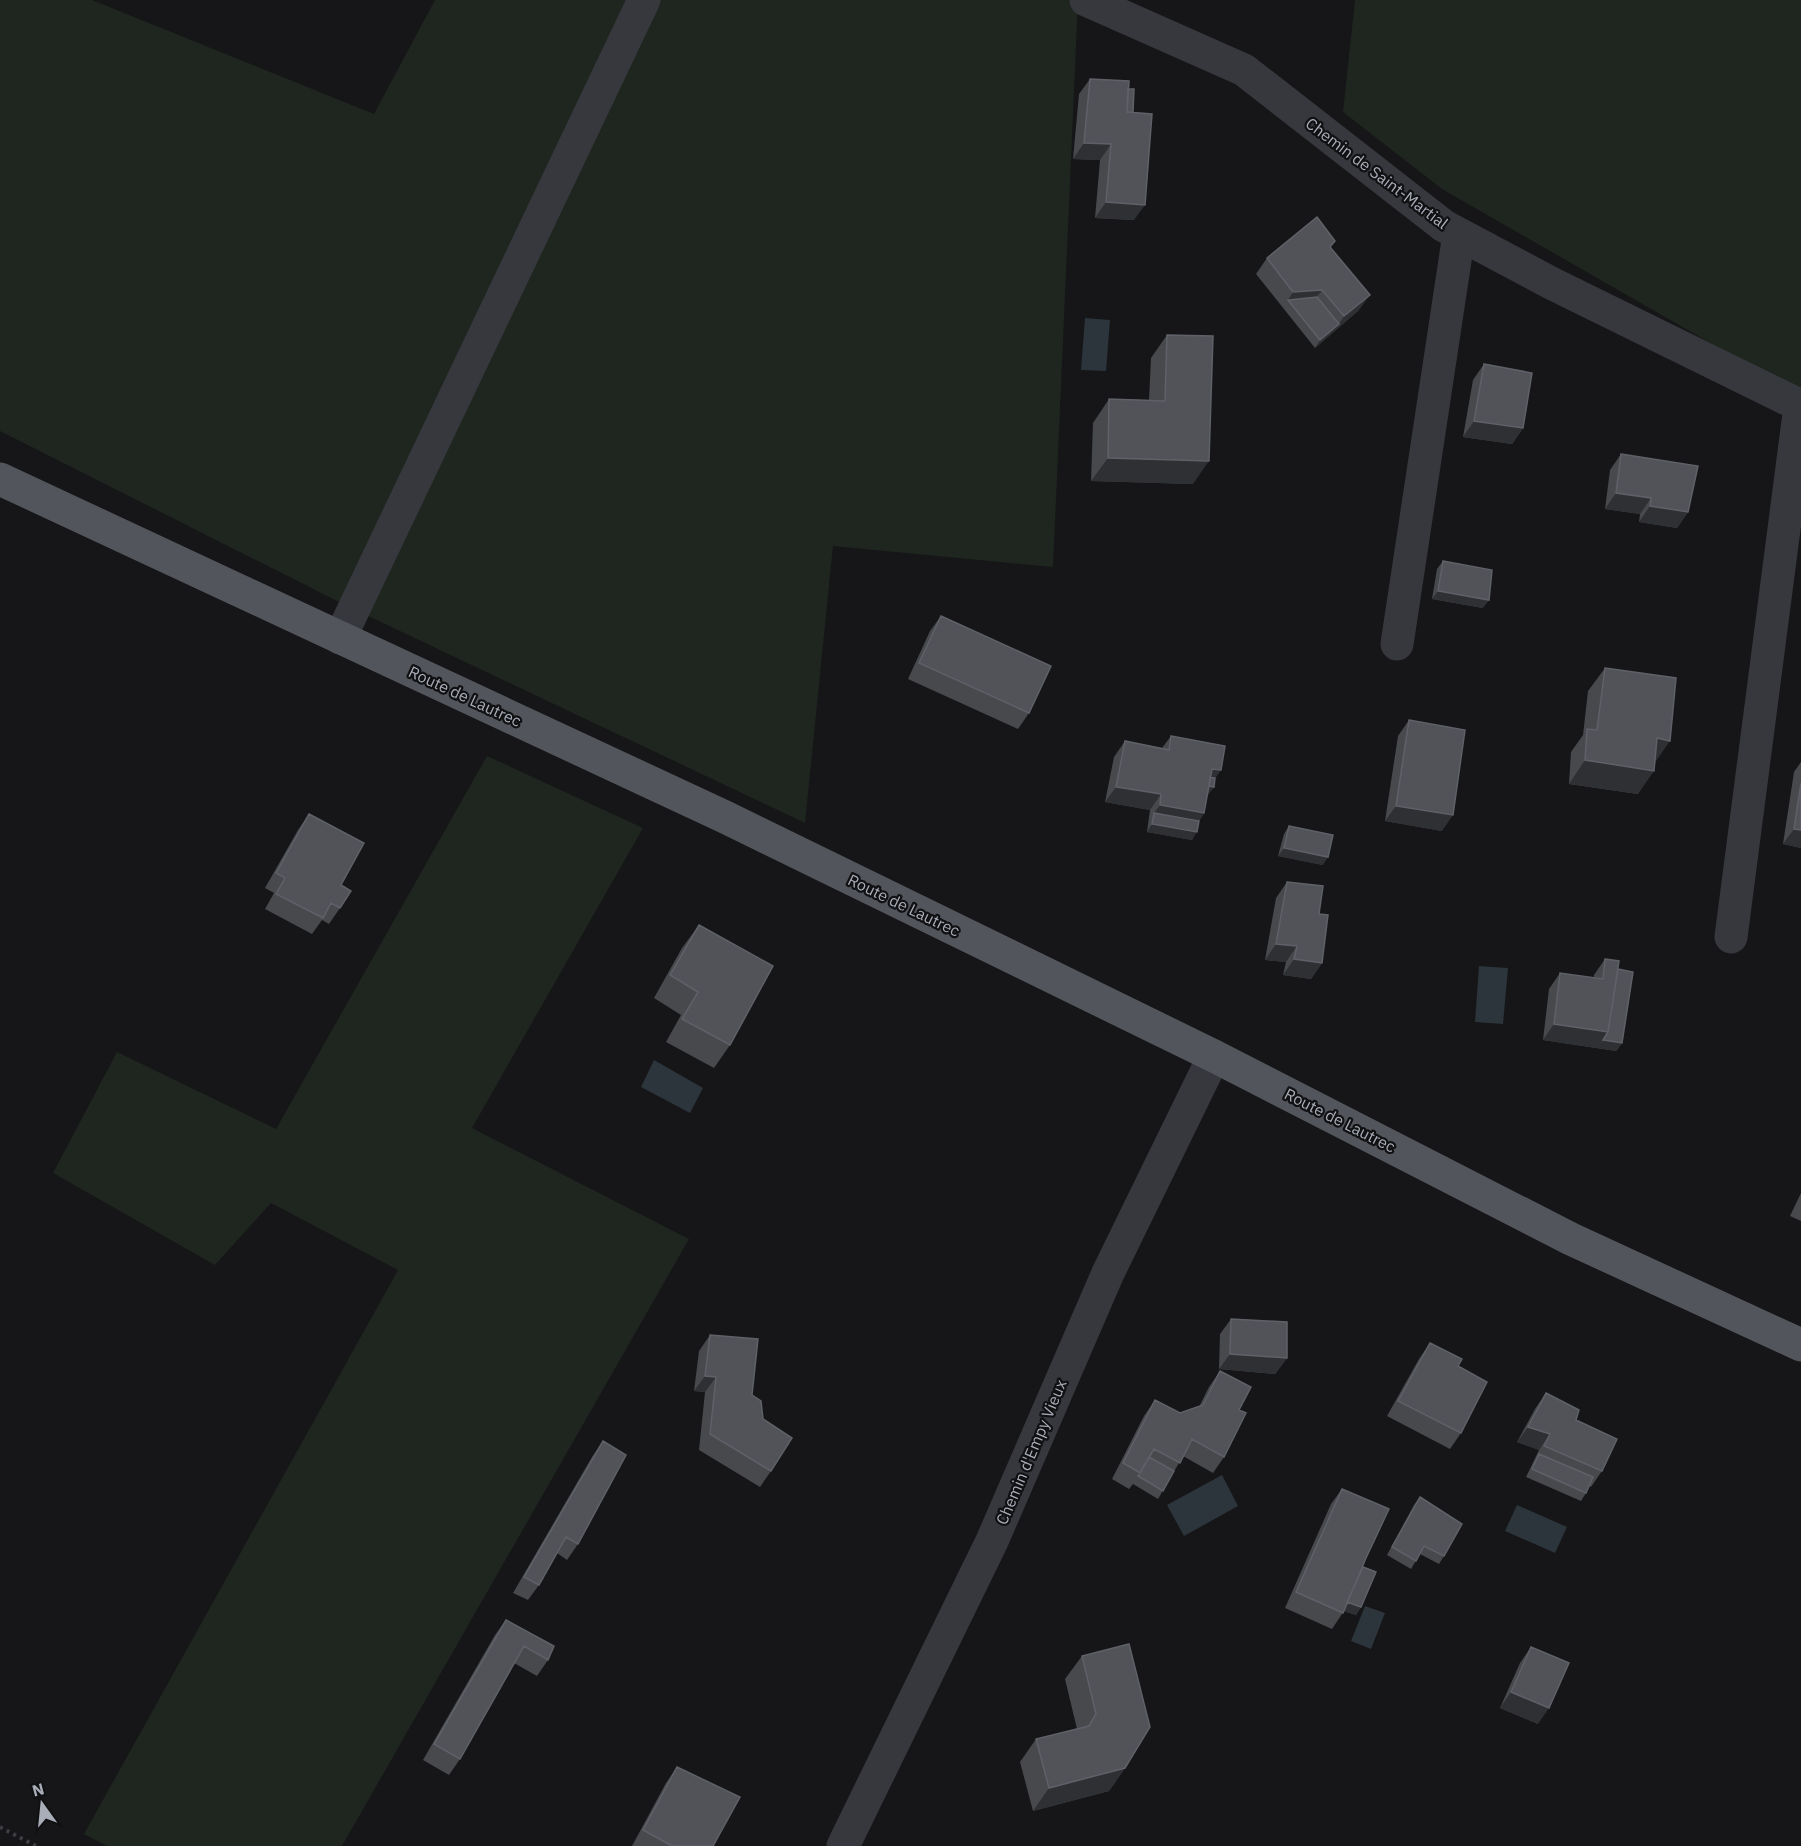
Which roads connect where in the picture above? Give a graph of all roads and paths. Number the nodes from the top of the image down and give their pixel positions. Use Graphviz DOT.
graph roads {
  1 [pos="645,0"];
  2 [pos="1086,0"];
  3 [pos="1459,234"];
  4 [pos="1801,406"];
  5 [pos="0,479"];
  6 [pos="340,638"];
  7 [pos="1397,644"];
  8 [pos="1731,937"];
  9 [pos="1214,1056"];
  10 [pos="1801,1345"];
  11 [pos="0,1827"];
  12 [pos="36,1846"];
  13 [pos="843,1846"];
  1 -- 6 [label="street"];
  2 -- 3 [label="street, Chemin de Saint-Martial"];
  3 -- 4 [label="street, Chemin de Saint-Martial"];
  3 -- 7 [label="street"];
  4 -- 8 [label="street"];
  5 -- 6 [label="main road, Route de Lautrec"];
  6 -- 9 [label="main road, Route de Lautrec"];
  9 -- 10 [label="main road, Route de Lautrec"];
  9 -- 13 [label="street, Chemin d'Empy Vieux"];
  11 -- 12 [label="path"];
}
